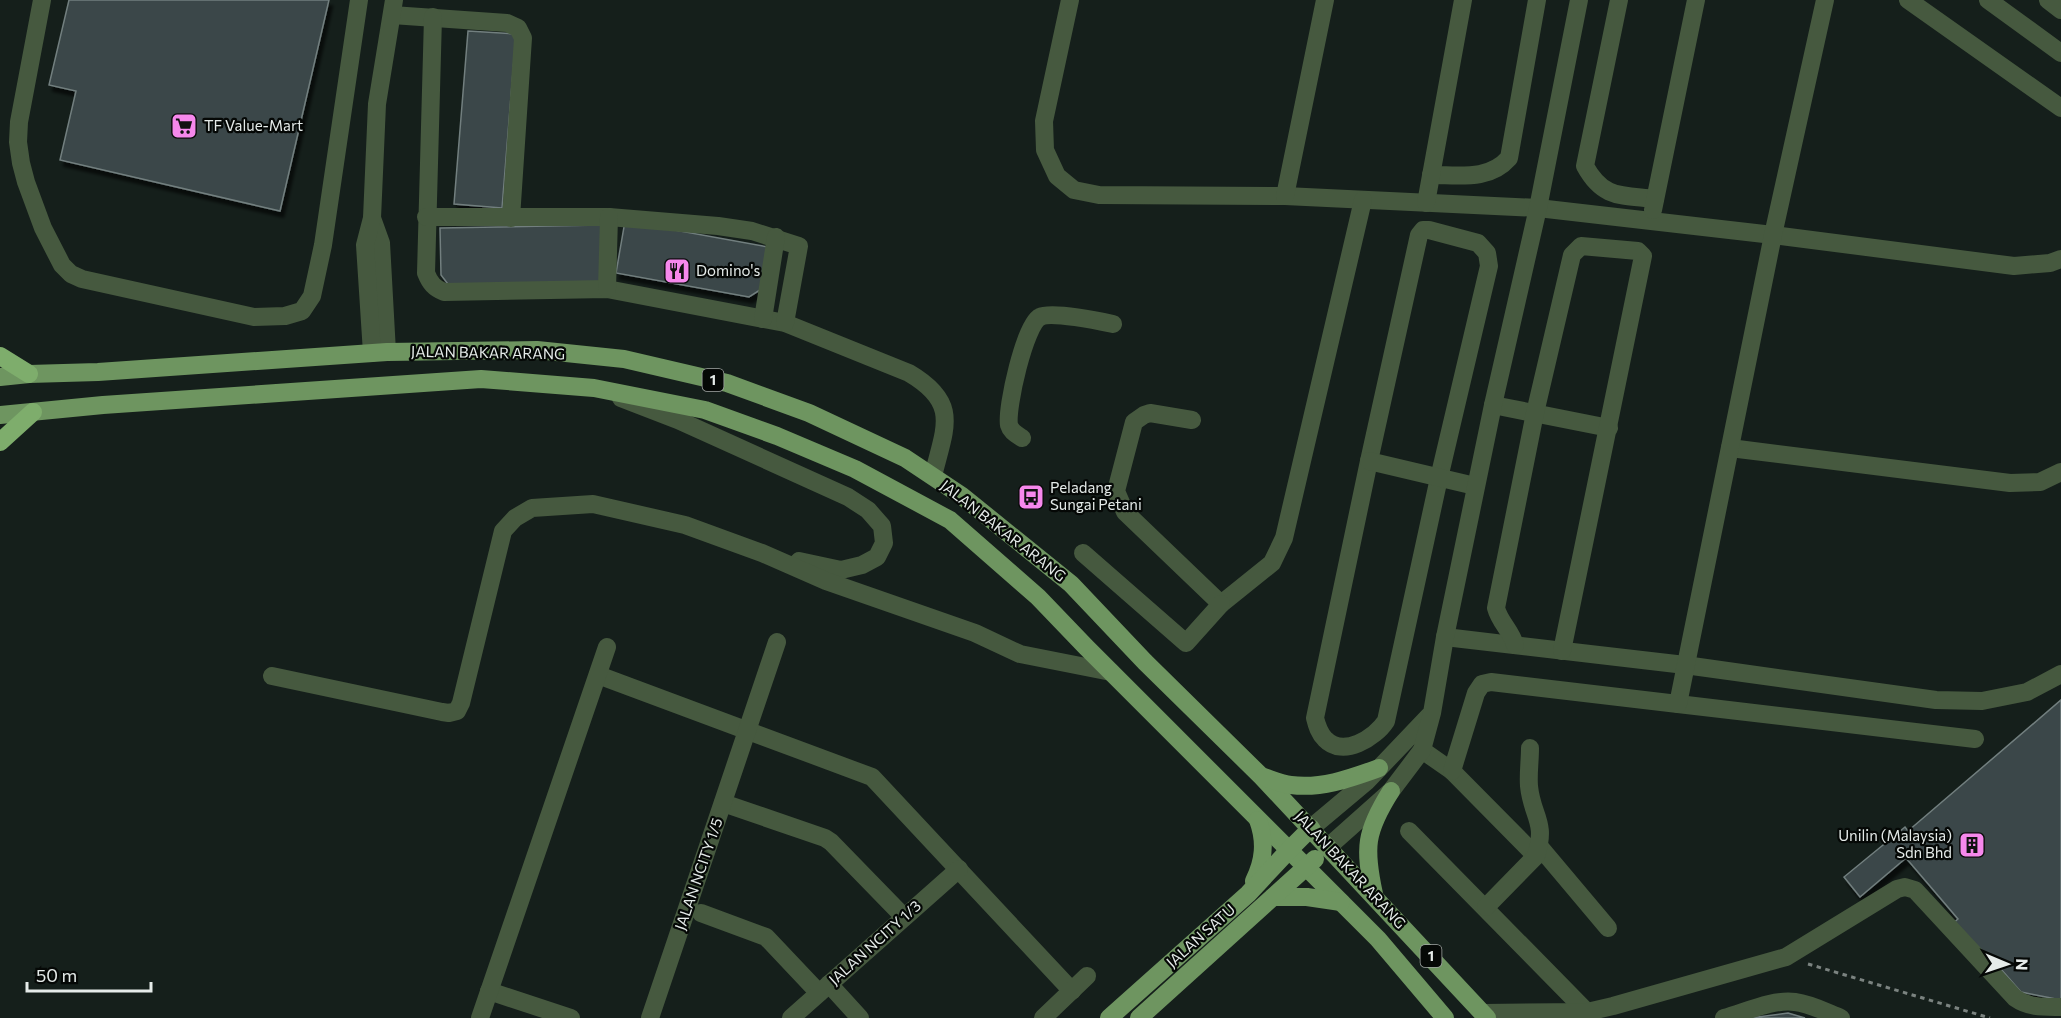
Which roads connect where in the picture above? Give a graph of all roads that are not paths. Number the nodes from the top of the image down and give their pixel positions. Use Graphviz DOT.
graph roads {
  1 [pos="42,0"];
  2 [pos="50,0"];
  3 [pos="359,0"];
  4 [pos="1325,0"];
  5 [pos="1463,0"];
  6 [pos="1537,0"];
  7 [pos="1579,0"];
  8 [pos="1619,0"];
  9 [pos="1696,0"];
  10 [pos="1825,0"];
  11 [pos="1908,0"];
  12 [pos="1988,0"];
  13 [pos="2048,0"];
  14 [pos="1064,1"];
  15 [pos="393,7"];
  16 [pos="2061,10"];
  17 [pos="433,17"];
  18 [pos="38,21"];
  19 [pos="2061,53"];
  20 [pos="2061,108"];
  21 [pos="1431,175"];
  22 [pos="1285,196"];
  23 [pos="1362,200"];
  24 [pos="1655,200"];
  25 [pos="1426,202"];
  26 [pos="1538,208"];
  27 [pos="426,217"];
  28 [pos="609,217"];
  29 [pos="512,218"];
  30 [pos="1651,221"];
  31 [pos="1773,235"];
  32 [pos="776,237"];
  33 [pos="2061,259"];
  34 [pos="607,289"];
  35 [pos="763,319"];
  36 [pos="785,322"];
  37 [pos="1113,324"];
  38 [pos="379,353"];
  39 [pos="0,356"];
  40 [pos="29,374"];
  41 [pos="0,377"];
  42 [pos="594,388"];
  43 [pos="1493,405"];
  44 [pos="33,412"];
  45 [pos="1535,413"];
  46 [pos="0,415"];
  47 [pos="1192,420"];
  48 [pos="1609,428"];
  49 [pos="1022,438"];
  50 [pos="0,442"];
  51 [pos="1730,448"];
  52 [pos="1369,461"];
  53 [pos="2061,472"];
  54 [pos="933,476"];
  55 [pos="1439,478"];
  56 [pos="1475,486"];
  57 [pos="1083,552"];
  58 [pos="762,553"];
  59 [pos="1221,604"];
  60 [pos="1445,637"];
  61 [pos="777,642"];
  62 [pos="1515,645"];
  63 [pos="608,647"];
  64 [pos="1562,651"];
  65 [pos="1685,665"];
  66 [pos="1111,672"];
  67 [pos="2061,674"];
  68 [pos="598,675"];
  69 [pos="272,676"];
  70 [pos="1678,704"];
  71 [pos="1432,714"];
  72 [pos="747,730"];
  73 [pos="1975,739"];
  74 [pos="1530,748"];
  75 [pos="1422,750"];
  76 [pos="1379,768"];
  77 [pos="1452,771"];
  78 [pos="1262,777"];
  79 [pos="1391,791"];
  80 [pos="723,803"];
  81 [pos="1258,820"];
  82 [pos="1311,828"];
  83 [pos="1410,831"];
  84 [pos="1327,848"];
  85 [pos="1289,849"];
  86 [pos="1537,851"];
  87 [pos="1307,866"];
  88 [pos="958,869"];
  89 [pos="1248,894"];
  90 [pos="1374,895"];
  91 [pos="1273,897"];
  92 [pos="1341,902"];
  93 [pos="1485,907"];
  94 [pos="701,912"];
  95 [pos="904,917"];
  96 [pos="1608,928"];
  97 [pos="1087,976"];
  98 [pos="824,988"];
  99 [pos="489,991"];
  100 [pos="1072,991"];
  101 [pos="2061,1008"];
  102 [pos="1616,1012"];
  103 [pos="1586,1015"];
  104 [pos="1485,1016"];
  105 [pos="480,1018"];
  106 [pos="569,1018"];
  107 [pos="650,1018"];
  108 [pos="791,1018"];
  109 [pos="860,1018"];
  110 [pos="1042,1018"];
  111 [pos="1109,1018"];
  112 [pos="1139,1018"];
  113 [pos="1444,1018"];
  114 [pos="1724,1018"];
  115 [pos="1841,1018"];
  1 -- 18 [label="street"];
  2 -- 18 [label="street"];
  3 -- 18 [label="street"];
  4 -- 22 [label="street"];
  5 -- 21 [label="street"];
  6 -- 21 [label="street"];
  7 -- 26 [label="street"];
  8 -- 24 [label="street"];
  9 -- 24 [label="street"];
  10 -- 31 [label="street"];
  11 -- 20 [label="street"];
  12 -- 19 [label="street"];
  13 -- 16 [label="street"];
  14 -- 22 [label="street"];
  15 -- 17 [label="street"];
  15 -- 38 [label="street"];
  17 -- 27 [label="street"];
  17 -- 29 [label="street"];
  21 -- 25 [label="street"];
  22 -- 23 [label="street"];
  23 -- 25 [label="street"];
  23 -- 59 [label="street"];
  24 -- 30 [label="street"];
  25 -- 26 [label="street"];
  26 -- 30 [label="street"];
  26 -- 43 [label="street"];
  27 -- 29 [label="street"];
  27 -- 34 [label="street"];
  28 -- 29 [label="street"];
  28 -- 32 [label="street"];
  28 -- 34 [label="street"];
  30 -- 31 [label="street"];
  31 -- 33 [label="street"];
  31 -- 51 [label="street"];
  32 -- 35 [label="street"];
  32 -- 36 [label="street"];
  34 -- 35 [label="street"];
  35 -- 36 [label="street"];
  36 -- 54 [label="street"];
  37 -- 49 [label="street"];
  38 -- 40 [label="main road, JALAN BAKAR ARANG / 1"];
  38 -- 54 [label="main road, JALAN BAKAR ARANG / 1"];
  39 -- 40 [label="highway"];
  40 -- 41 [label="main road, JALAN BAKAR ARANG / 1"];
  42 -- 44 [label="main road, JALAN BAKAR ARANG / 1"];
  42 -- 58 [label="street"];
  42 -- 66 [label="main road, JALAN BAKAR ARANG / 1"];
  43 -- 45 [label="street"];
  43 -- 56 [label="street"];
  44 -- 46 [label="main road, JALAN BAKAR ARANG / 1"];
  44 -- 50 [label="highway"];
  45 -- 48 [label="street"];
  45 -- 48 [label="street"];
  45 -- 62 [label="street"];
  47 -- 59 [label="street"];
  48 -- 64 [label="street"];
  51 -- 53 [label="street"];
  51 -- 65 [label="street"];
  52 -- 55 [label="street"];
  52 -- 55 [label="street"];
  52 -- 55 [label="street"];
  54 -- 78 [label="main road, JALAN BAKAR ARANG / 1"];
  55 -- 56 [label="street"];
  56 -- 60 [label="street"];
  57 -- 59 [label="street"];
  58 -- 66 [label="street"];
  58 -- 69 [label="street"];
  60 -- 62 [label="street"];
  60 -- 71 [label="street"];
  61 -- 72 [label="street, JALAN NCITY 1/5"];
  62 -- 64 [label="street"];
  63 -- 68 [label="street"];
  64 -- 65 [label="street"];
  65 -- 67 [label="street"];
  65 -- 70 [label="street"];
  66 -- 81 [label="main road, JALAN BAKAR ARANG / 1"];
  68 -- 72 [label="street"];
  68 -- 99 [label="street"];
  70 -- 73 [label="street"];
  70 -- 77 [label="street"];
  71 -- 75 [label="street"];
  71 -- 76 [label="street"];
  72 -- 80 [label="street, JALAN NCITY 1/5"];
  72 -- 88 [label="street"];
  74 -- 86 [label="street"];
  75 -- 77 [label="street"];
  75 -- 79 [label="street"];
  76 -- 78 [label="main road"];
  76 -- 82 [label="street"];
  77 -- 86 [label="street"];
  78 -- 82 [label="main road, JALAN BAKAR ARANG / 1"];
  79 -- 84 [label="street"];
  79 -- 90 [label="main road"];
  80 -- 95 [label="street"];
  80 -- 107 [label="street, JALAN NCITY 1/5"];
  81 -- 85 [label="main road, JALAN BAKAR ARANG / 1"];
  81 -- 89 [label="main road"];
  82 -- 84 [label="main road, JALAN BAKAR ARANG / 1"];
  82 -- 85 [label="main road, JALAN SATU"];
  83 -- 93 [label="street"];
  84 -- 87 [label="main road, JALAN SATU"];
  84 -- 90 [label="main road, JALAN BAKAR ARANG / 1"];
  85 -- 87 [label="main road, JALAN BAKAR ARANG / 1"];
  85 -- 89 [label="main road, JALAN SATU"];
  86 -- 93 [label="street"];
  86 -- 96 [label="street"];
  87 -- 91 [label="main road, JALAN SATU"];
  87 -- 92 [label="main road, JALAN BAKAR ARANG / 1"];
  88 -- 95 [label="street, JALAN NCITY 1/3"];
  88 -- 100 [label="street"];
  89 -- 111 [label="main road, JALAN SATU"];
  90 -- 104 [label="main road, JALAN BAKAR ARANG / 1"];
  91 -- 92 [label="main road"];
  91 -- 112 [label="main road, JALAN SATU"];
  92 -- 113 [label="main road, JALAN BAKAR ARANG / 1"];
  93 -- 103 [label="street"];
  94 -- 98 [label="street"];
  95 -- 98 [label="street, JALAN NCITY 1/3"];
  97 -- 100 [label="street"];
  98 -- 108 [label="street, JALAN NCITY 1/3"];
  98 -- 109 [label="street"];
  99 -- 105 [label="street"];
  99 -- 106 [label="street"];
  100 -- 110 [label="street"];
  101 -- 102 [label="street"];
  102 -- 103 [label="street"];
  103 -- 104 [label="street"];
  114 -- 115 [label="street"];
}
